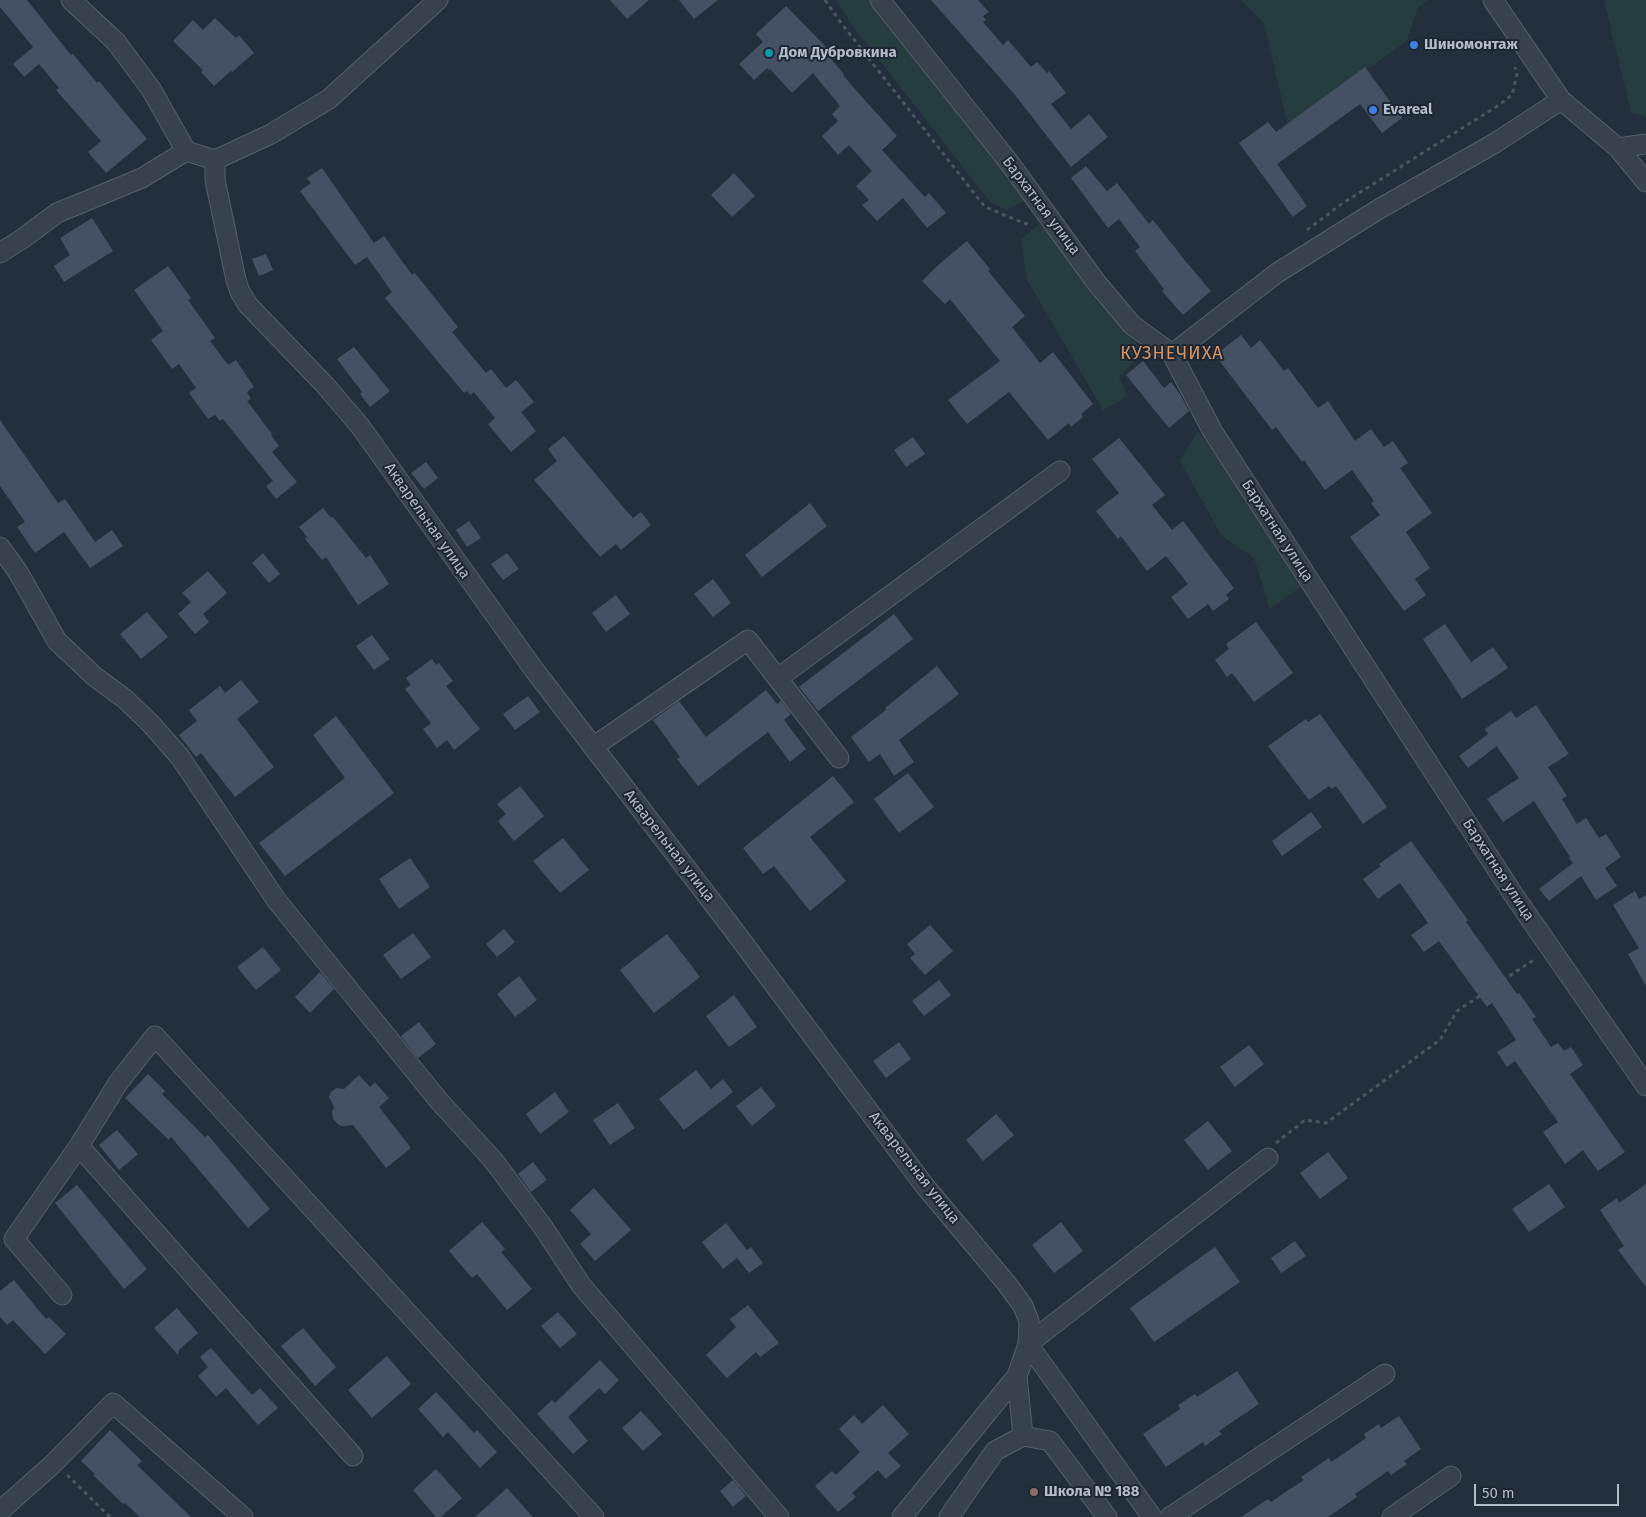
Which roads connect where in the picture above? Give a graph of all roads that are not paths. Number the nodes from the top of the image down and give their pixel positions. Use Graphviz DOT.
graph roads {
  1 [pos="71,0"];
  2 [pos="438,0"];
  3 [pos="880,0"];
  4 [pos="1493,0"];
  5 [pos="1561,100"];
  6 [pos="1646,144"];
  7 [pos="1618,148"];
  8 [pos="186,151"];
  9 [pos="215,160"];
  10 [pos="1646,182"];
  11 [pos="0,253"];
  12 [pos="1172,354"];
  13 [pos="1060,471"];
  14 [pos="0,547"];
  15 [pos="778,678"];
  16 [pos="593,747"];
  17 [pos="839,758"];
  18 [pos="1646,1086"];
  19 [pos="79,1146"];
  20 [pos="1268,1158"];
  21 [pos="62,1295"];
  22 [pos="1028,1344"];
  23 [pos="1385,1374"];
  24 [pos="1017,1376"];
  25 [pos="1023,1436"];
  26 [pos="353,1456"];
  27 [pos="1451,1476"];
  28 [pos="0,1512"];
  29 [pos="243,1517"];
  30 [pos="594,1517"];
  31 [pos="779,1517"];
  32 [pos="902,1517"];
  33 [pos="949,1517"];
  34 [pos="1106,1517"];
  35 [pos="1152,1517"];
  36 [pos="1170,1517"];
  37 [pos="1392,1517"];
  1 -- 8 [label="street"];
  2 -- 9 [label="street"];
  3 -- 12 [label="street, Бархатная улица"];
  4 -- 5 [label="street"];
  5 -- 7 [label="street"];
  5 -- 12 [label="street"];
  6 -- 7 [label="street"];
  7 -- 10 [label="street"];
  8 -- 9 [label="street"];
  8 -- 11 [label="street"];
  9 -- 16 [label="street, Акварельная улица"];
  12 -- 18 [label="street, Бархатная улица"];
  13 -- 15 [label="street"];
  14 -- 31 [label="street"];
  15 -- 16 [label="street"];
  15 -- 17 [label="street"];
  16 -- 22 [label="street, Акварельная улица"];
  19 -- 21 [label="street"];
  19 -- 26 [label="street"];
  19 -- 30 [label="street"];
  20 -- 22 [label="street"];
  22 -- 24 [label="street, Акварельная улица"];
  22 -- 35 [label="street"];
  23 -- 36 [label="street"];
  24 -- 25 [label="street, Акварельная улица"];
  24 -- 32 [label="street"];
  25 -- 33 [label="street"];
  25 -- 34 [label="street"];
  27 -- 37 [label="street"];
  28 -- 29 [label="street"];
}
